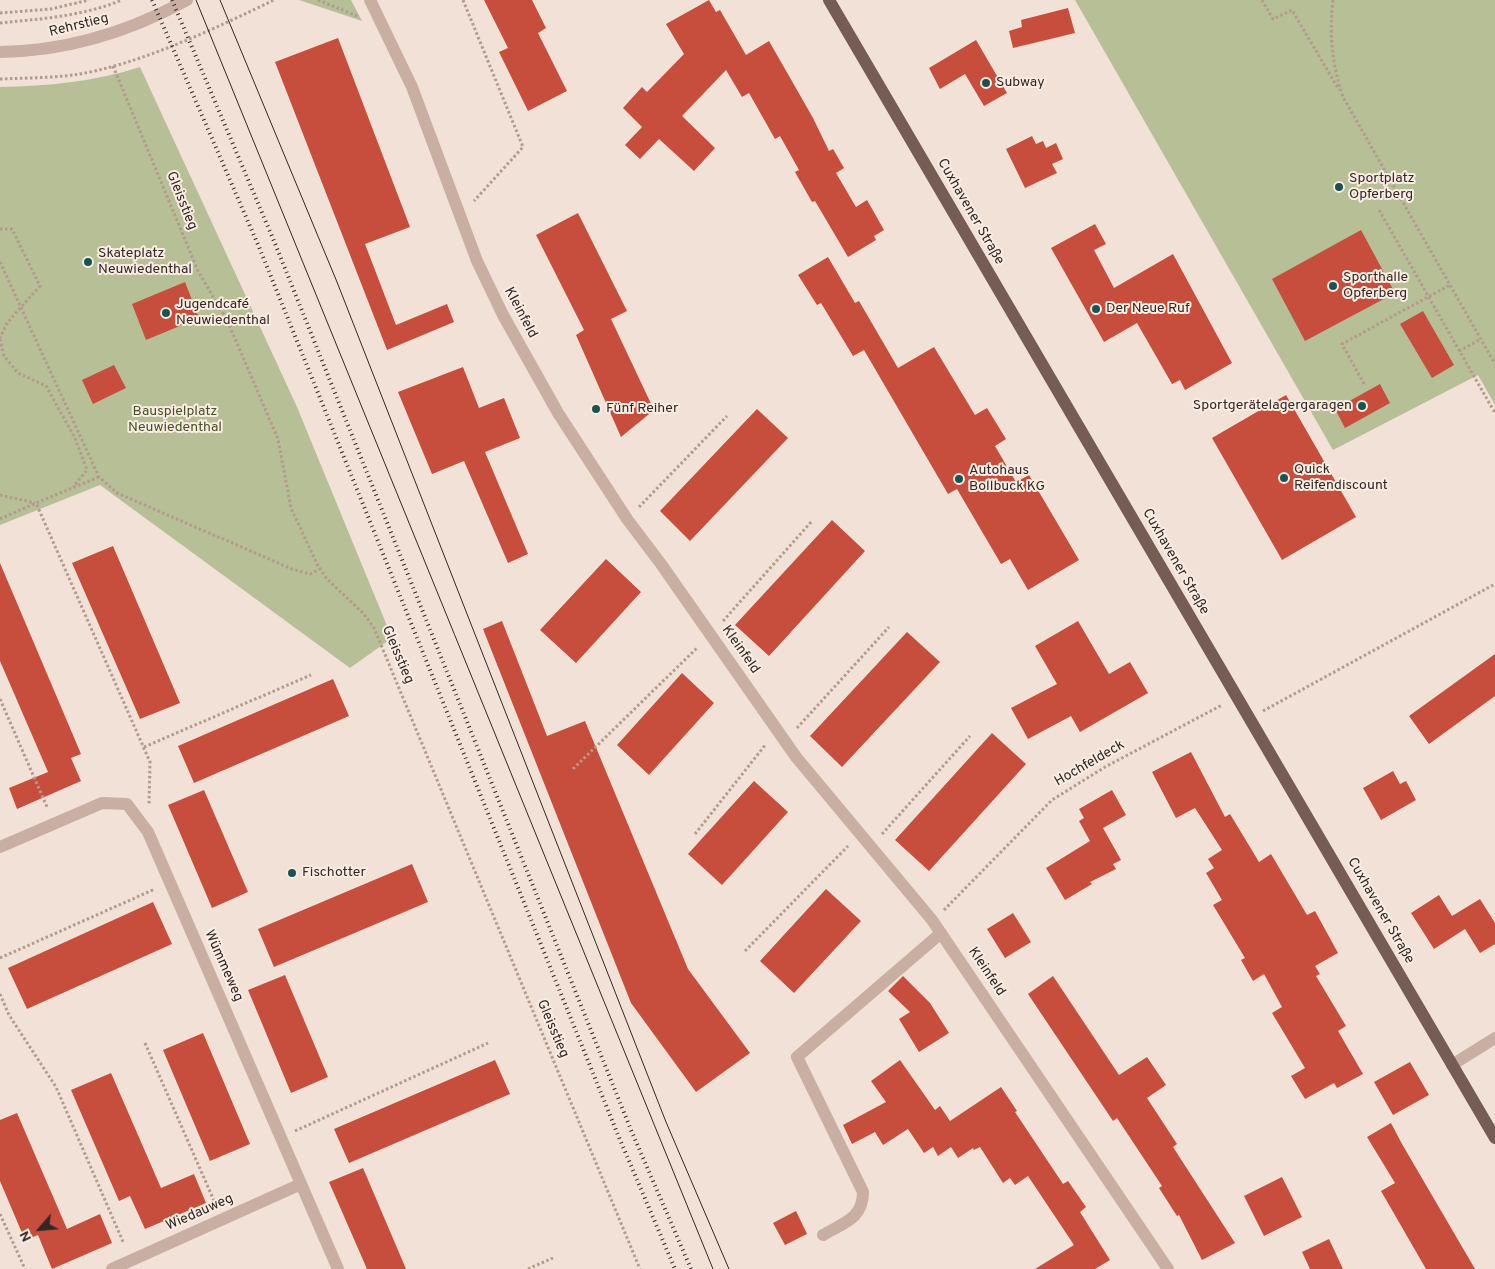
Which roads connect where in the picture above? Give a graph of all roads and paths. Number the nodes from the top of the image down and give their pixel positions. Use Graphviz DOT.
graph roads {
  1 [pos="89,0"];
  2 [pos="122,0"];
  3 [pos="187,0"];
  4 [pos="274,0"];
  5 [pos="318,0"];
  6 [pos="463,0"];
  7 [pos="829,0"];
  8 [pos="1262,0"];
  9 [pos="1333,0"];
  10 [pos="373,5"];
  11 [pos="0,13"];
  12 [pos="0,23"];
  13 [pos="0,52"];
  14 [pos="113,66"];
  15 [pos="0,79"];
  16 [pos="1343,97"];
  17 [pos="1379,210"];
  18 [pos="460,216"];
  19 [pos="0,229"];
  20 [pos="0,262"];
  21 [pos="1450,285"];
  22 [pos="1428,297"];
  23 [pos="21,307"];
  24 [pos="0,338"];
  25 [pos="1481,339"];
  26 [pos="1459,351"];
  27 [pos="1495,364"];
  28 [pos="1364,384"];
  29 [pos="1495,413"];
  30 [pos="727,416"];
  31 [pos="99,477"];
  32 [pos="72,488"];
  33 [pos="0,496"];
  34 [pos="36,503"];
  35 [pos="0,519"];
  36 [pos="627,519"];
  37 [pos="812,520"];
  38 [pos="320,569"];
  39 [pos="1495,584"];
  40 [pos="889,626"];
  41 [pos="711,635"];
  42 [pos="311,675"];
  43 [pos="1237,697"];
  44 [pos="0,699"];
  45 [pos="1250,718"];
  46 [pos="777,730"];
  47 [pos="970,736"];
  48 [pos="785,741"];
  49 [pos="144,747"];
  50 [pos="572,769"];
  51 [pos="54,824"];
  52 [pos="148,832"];
  53 [pos="695,834"];
  54 [pos="860,834"];
  55 [pos="0,847"];
  56 [pos="871,847"];
  57 [pos="170,882"];
  58 [pos="932,920"];
  59 [pos="941,933"];
  60 [pos="745,951"];
  61 [pos="0,958"];
  62 [pos="0,994"];
  63 [pos="1495,1038"];
  64 [pos="145,1043"];
  65 [pos="488,1044"];
  66 [pos="1452,1065"];
  67 [pos="281,1138"];
  68 [pos="1495,1138"];
  69 [pos="301,1184"];
  70 [pos="0,1214"];
  71 [pos="222,1220"];
  72 [pos="823,1236"];
  73 [pos="553,1258"];
  74 [pos="131,1260"];
  75 [pos="25,1269"];
  76 [pos="112,1269"];
  77 [pos="338,1269"];
  78 [pos="528,1269"];
  79 [pos="640,1269"];
  80 [pos="1168,1269"];
  1 -- 11 [label="path"];
  2 -- 12 [label="path"];
  3 -- 13 [label="street, Rehrstieg"];
  4 -- 14 [label="path"];
  5 -- 10 [label="path"];
  6 -- 18 [label="path"];
  7 -- 43 [label="main road, Cuxhavener Straße"];
  8 -- 16 [label="path"];
  9 -- 16 [label="path"];
  10 -- 18 [label="street, Kleinfeld"];
  14 -- 15 [label="path"];
  14 -- 38 [label="path, Gleisstieg"];
  16 -- 21 [label="path"];
  17 -- 22 [label="path"];
  18 -- 36 [label="street, Kleinfeld"];
  19 -- 23 [label="path"];
  20 -- 23 [label="path"];
  21 -- 22 [label="path"];
  21 -- 25 [label="path"];
  22 -- 26 [label="path"];
  22 -- 28 [label="path"];
  23 -- 24 [label="path"];
  23 -- 31 [label="path"];
  24 -- 32 [label="path"];
  25 -- 26 [label="path"];
  25 -- 27 [label="path"];
  26 -- 29 [label="path"];
  30 -- 36 [label="path"];
  31 -- 32 [label="path"];
  31 -- 38 [label="path"];
  32 -- 34 [label="path"];
  33 -- 34 [label="path"];
  34 -- 35 [label="path"];
  34 -- 49 [label="path"];
  36 -- 41 [label="street, Kleinfeld"];
  37 -- 41 [label="path"];
  38 -- 79 [label="path, Gleisstieg"];
  39 -- 45 [label="path"];
  40 -- 48 [label="path"];
  41 -- 46 [label="street, Kleinfeld"];
  41 -- 50 [label="path"];
  42 -- 49 [label="path"];
  43 -- 45 [label="main road, Cuxhavener Straße"];
  43 -- 58 [label="path, Hochfeldeck"];
  44 -- 51 [label="path"];
  45 -- 66 [label="main road, Cuxhavener Straße"];
  46 -- 48 [label="street, Kleinfeld"];
  46 -- 53 [label="path"];
  47 -- 56 [label="path"];
  48 -- 54 [label="street, Kleinfeld"];
  49 -- 52 [label="path"];
  51 -- 52 [label="street, Wümmeweg"];
  51 -- 55 [label="street, Wümmeweg"];
  52 -- 57 [label="street, Wümmeweg"];
  54 -- 56 [label="street, Kleinfeld"];
  54 -- 60 [label="path"];
  56 -- 58 [label="street, Kleinfeld"];
  57 -- 61 [label="path"];
  57 -- 67 [label="street, Wümmeweg"];
  58 -- 59 [label="street, Kleinfeld"];
  59 -- 72 [label="street"];
  59 -- 80 [label="street, Kleinfeld"];
  62 -- 74 [label="path"];
  63 -- 66 [label="street"];
  64 -- 71 [label="path"];
  65 -- 67 [label="path"];
  66 -- 68 [label="main road, Cuxhavener Straße"];
  67 -- 69 [label="street, Wümmeweg"];
  69 -- 71 [label="street, Wiedauweg"];
  69 -- 77 [label="street, Wümmeweg"];
  70 -- 75 [label="path"];
  71 -- 74 [label="street, Wiedauweg"];
  73 -- 78 [label="path"];
  74 -- 76 [label="street, Wiedauweg"];
}
